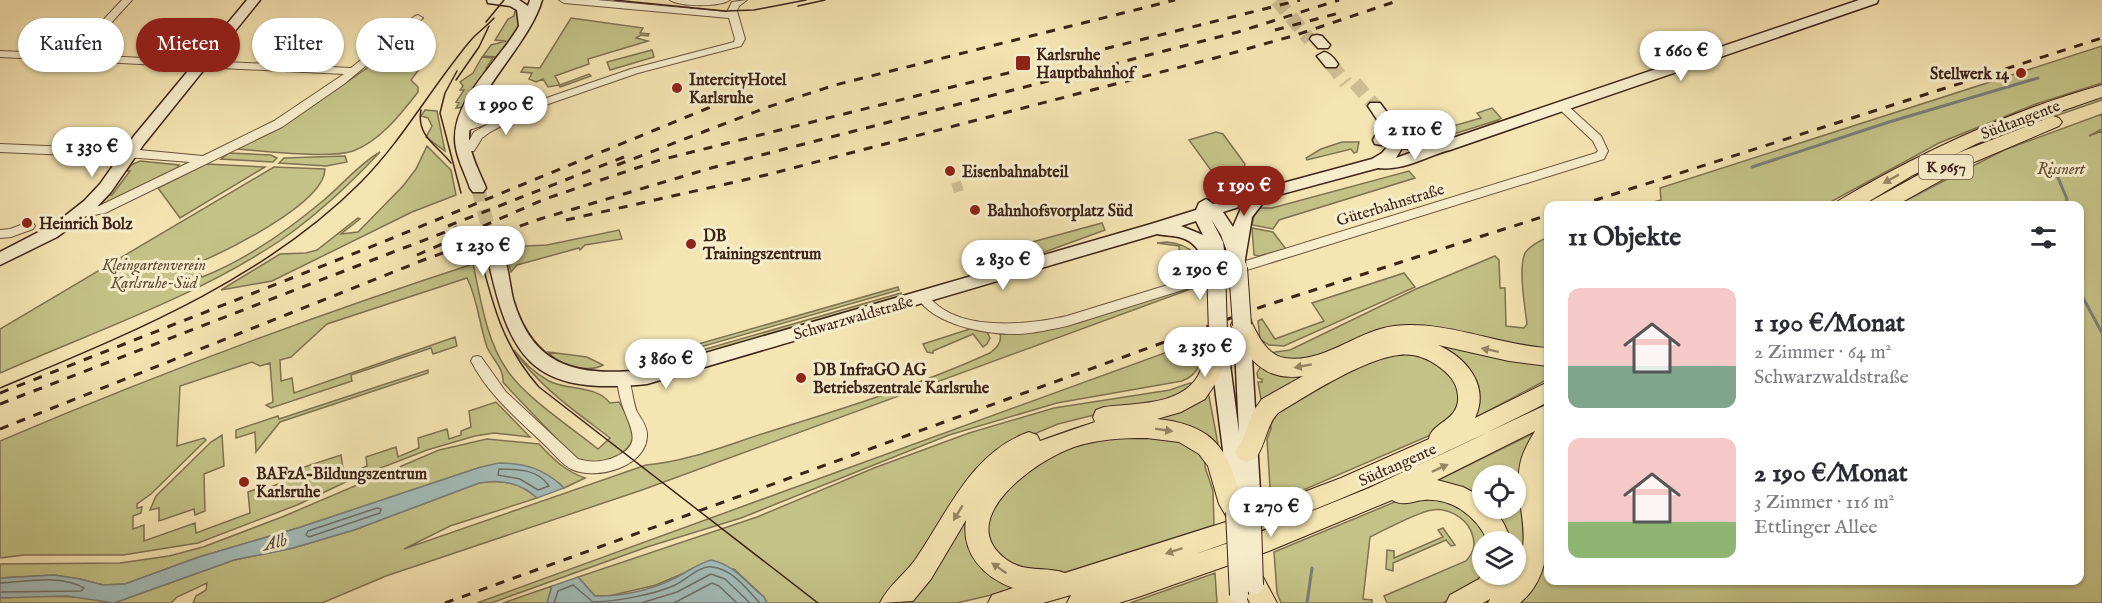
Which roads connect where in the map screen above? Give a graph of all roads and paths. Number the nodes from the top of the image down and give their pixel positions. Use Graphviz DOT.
graph roads {
  1 [pos="126,0"];
  2 [pos="254,0"];
  3 [pos="493,0"];
  4 [pos="536,0"];
  5 [pos="547,0"];
  6 [pos="564,0"];
  7 [pos="675,0"];
  8 [pos="725,0"];
  9 [pos="742,0"];
  10 [pos="1872,0"];
  11 [pos="732,15"];
  12 [pos="110,18"];
  13 [pos="239,18"];
  14 [pos="525,26"];
  15 [pos="0,54"];
  16 [pos="18,55"];
  17 [pos="240,64"];
  18 [pos="356,69"];
  19 [pos="353,71"];
  20 [pos="194,72"];
  21 [pos="2102,91"];
  22 [pos="484,99"];
  23 [pos="2102,105"];
  24 [pos="1562,106"];
  25 [pos="522,109"];
  26 [pos="468,125"];
  27 [pos="1380,140"];
  28 [pos="1396,143"];
  29 [pos="1436,147"];
  30 [pos="0,148"];
  31 [pos="469,153"];
  32 [pos="130,154"];
  33 [pos="206,160"];
  34 [pos="1377,163"];
  35 [pos="478,188"];
  36 [pos="1266,193"];
  37 [pos="1853,201"];
  38 [pos="1887,201"];
  39 [pos="1204,207"];
  40 [pos="82,213"];
  41 [pos="29,226"];
  42 [pos="1153,229"];
  43 [pos="0,234"];
  44 [pos="1116,239"];
  45 [pos="494,250"];
  46 [pos="0,259"];
  47 [pos="1238,259"];
  48 [pos="1216,268"];
  49 [pos="923,297"];
  50 [pos="1242,325"];
  51 [pos="1219,340"];
  52 [pos="1544,357"];
  53 [pos="477,361"];
  54 [pos="623,380"];
  55 [pos="1544,393"];
  56 [pos="1544,415"];
  57 [pos="1544,439"];
  58 [pos="1247,452"];
  59 [pos="1428,452"];
  60 [pos="1237,500"];
  61 [pos="1368,501"];
  62 [pos="1496,531"];
  63 [pos="1174,574"];
  64 [pos="1489,585"];
  65 [pos="1078,593"];
  66 [pos="1250,598"];
  67 [pos="893,603"];
  68 [pos="1002,603"];
  69 [pos="1122,603"];
  70 [pos="1459,603"];
  71 [pos="1501,603"];
  1 -- 12 [label="street"];
  2 -- 13 [label="main road"];
  3 -- 14 [label="main road"];
  4 -- 14 [label="main road"];
  5 -- 22 [label="main road"];
  6 -- 11 [label="street"];
  7 -- 8 [label="street"];
  9 -- 11 [label="street"];
  10 -- 24 [label="main road"];
  11 -- 25 [label="street"];
  14 -- 26 [label="main road"];
  15 -- 16 [label="street"];
  17 -- 19 [label="street"];
  18 -- 19 [label="street"];
  19 -- 33 [label="street"];
  20 -- 32 [label="main road"];
  21 -- 37 [label="highway, Südtangente / K 9657, one-way"];
  22 -- 25 [label="street"];
  22 -- 26 [label="main road"];
  23 -- 38 [label="highway, Südtangente / K 9657"];
  24 -- 29 [label="main road"];
  24 -- 49 [label="street, Güterbahnstraße"];
  25 -- 26 [label="street"];
  25 -- 31 [label="street"];
  26 -- 31 [label="main road"];
  27 -- 28 [label="main road"];
  27 -- 28 [label="main road"];
  27 -- 39 [label="main road"];
  28 -- 29 [label="main road"];
  28 -- 34 [label="main road"];
  29 -- 34 [label="main road, Schwarzwaldstraße"];
  30 -- 32 [label="street"];
  31 -- 35 [label="main road"];
  32 -- 33 [label="street"];
  32 -- 40 [label="main road"];
  33 -- 40 [label="street"];
  34 -- 36 [label="main road, Schwarzwaldstraße"];
  36 -- 39 [label="main road, Schwarzwaldstraße"];
  36 -- 47 [label="main road"];
  39 -- 42 [label="main road, Schwarzwaldstraße"];
  39 -- 44 [label="main road, Schwarzwaldstraße"];
  39 -- 47 [label="main road"];
  39 -- 48 [label="main road"];
  40 -- 46 [label="main road"];
  41 -- 43 [label="street"];
  42 -- 44 [label="main road, Schwarzwaldstraße"];
  42 -- 48 [label="main road"];
  44 -- 49 [label="main road, Schwarzwaldstraße"];
  45 -- 54 [label="main road, Schwarzwaldstraße"];
  47 -- 50 [label="main road, bridge"];
  48 -- 51 [label="main road, bridge"];
  49 -- 54 [label="main road, Schwarzwaldstraße"];
  52 -- 50 [label="highway, one-way"];
  50 -- 58 [label="main road"];
  51 -- 60 [label="main road"];
  51 -- 67 [label="highway, one-way"];
  53 -- 54 [label="street"];
  55 -- 59 [label="highway, Südtangente"];
  61 -- 56 [label="highway, Südtangente, one-way"];
  57 -- 71 [label="highway"];
  58 -- 59 [label="highway"];
  58 -- 60 [label="main road"];
  59 -- 65 [label="highway, Südtangente, one-way"];
  65 -- 60 [label="highway, one-way"];
  60 -- 66 [label="main road, bridge"];
  61 -- 62 [label="highway"];
  61 -- 63 [label="highway, Südtangente"];
  63 -- 65 [label="highway, Südtangente"];
  63 -- 69 [label="highway"];
  64 -- 70 [label="highway"];
  65 -- 68 [label="highway, Südtangente"];
}
